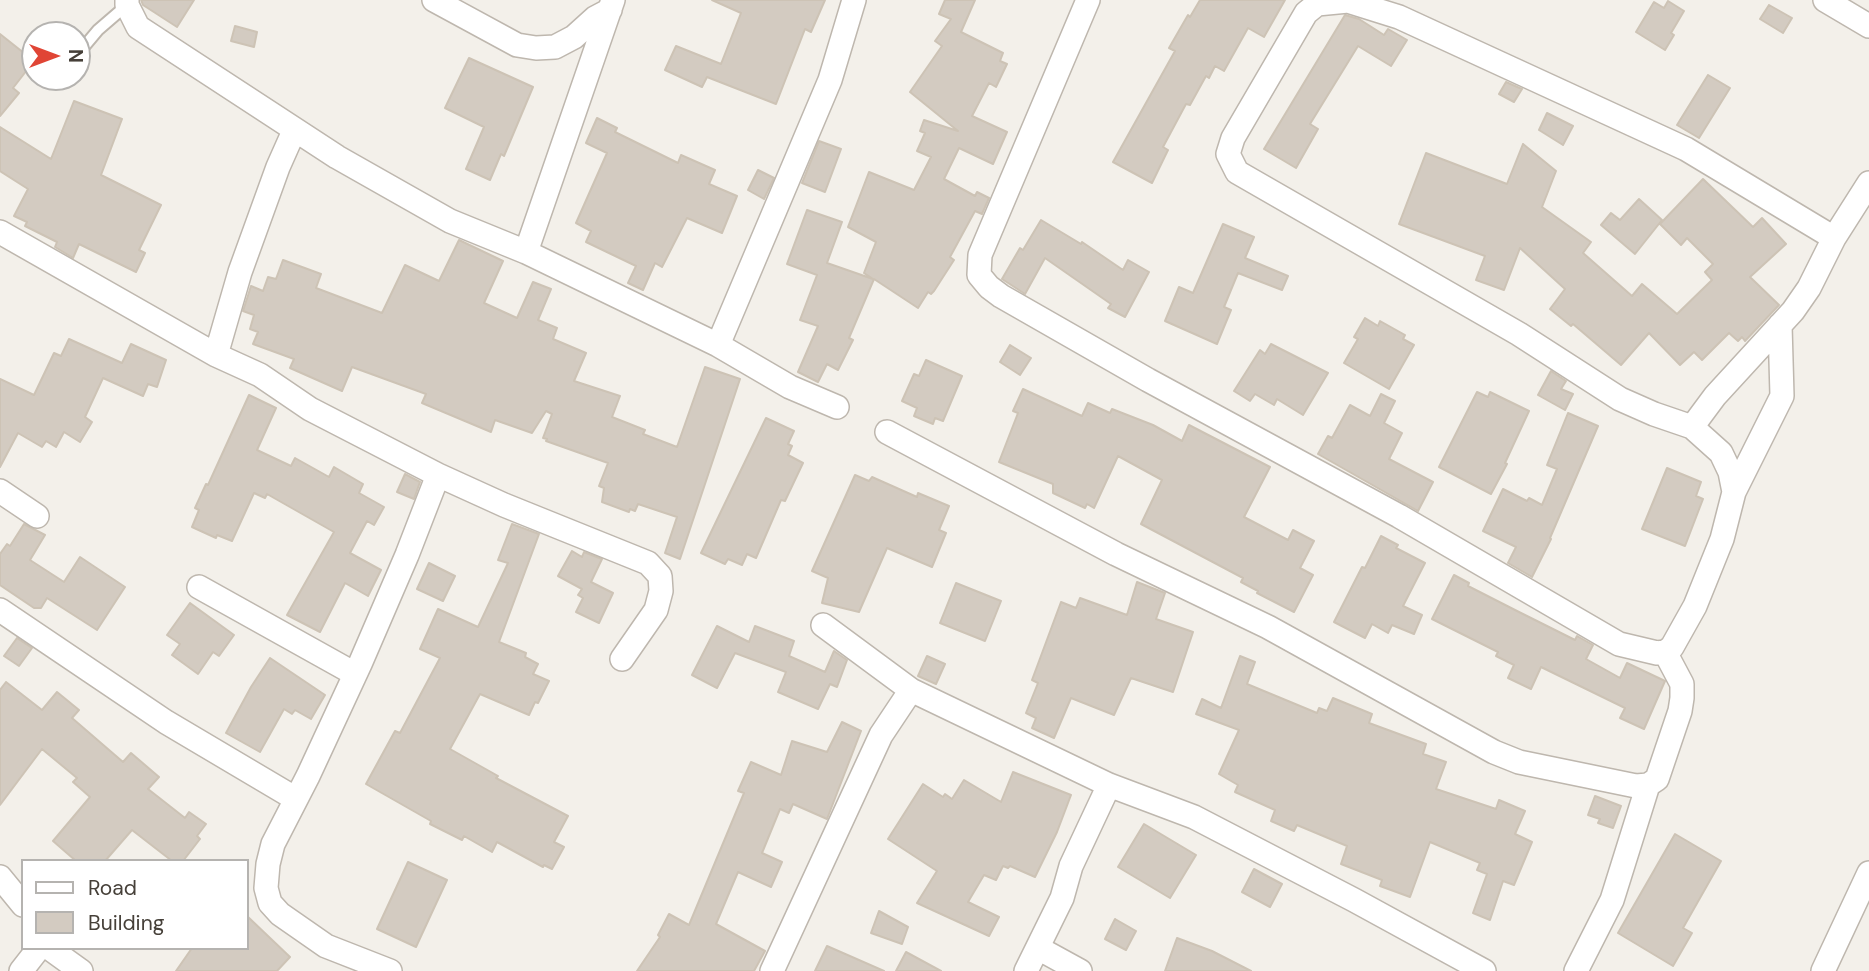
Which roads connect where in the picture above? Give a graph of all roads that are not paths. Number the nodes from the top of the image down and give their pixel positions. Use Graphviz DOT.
graph roads {
  1 [pos="434,0"];
  2 [pos="854,0"];
  3 [pos="1088,0"];
  4 [pos="1825,0"];
  5 [pos="127,2"];
  6 [pos="611,5"];
  7 [pos="1869,26"];
  8 [pos="91,38"];
  9 [pos="294,131"];
  10 [pos="1869,183"];
  11 [pos="0,232"];
  12 [pos="1834,238"];
  13 [pos="526,252"];
  14 [pos="1780,325"];
  15 [pos="718,345"];
  16 [pos="216,355"];
  17 [pos="837,407"];
  18 [pos="1692,427"];
  19 [pos="887,432"];
  20 [pos="438,475"];
  21 [pos="0,491"];
  22 [pos="1734,492"];
  23 [pos="37,516"];
  24 [pos="199,587"];
  25 [pos="0,610"];
  26 [pos="823,625"];
  27 [pos="1665,652"];
  28 [pos="622,659"];
  29 [pos="355,674"];
  30 [pos="911,690"];
  31 [pos="1109,785"];
  32 [pos="1648,785"];
  33 [pos="296,799"];
  34 [pos="1869,873"];
  35 [pos="0,877"];
  36 [pos="21,903"];
  37 [pos="1038,948"];
  38 [pos="37,950"];
  39 [pos="53,950"];
  40 [pos="21,971"];
  41 [pos="81,971"];
  42 [pos="390,971"];
  43 [pos="772,971"];
  44 [pos="1026,971"];
  45 [pos="1080,971"];
  46 [pos="1484,971"];
  47 [pos="1576,971"];
  48 [pos="1823,971"];
  1 -- 6 [label="street"];
  2 -- 15 [label="street"];
  3 -- 27 [label="street"];
  4 -- 7 [label="street"];
  5 -- 8 [label="lane"];
  5 -- 9 [label="street"];
  6 -- 13 [label="street"];
  9 -- 13 [label="street"];
  9 -- 16 [label="street"];
  10 -- 12 [label="street"];
  11 -- 16 [label="street"];
  12 -- 14 [label="street"];
  12 -- 18 [label="street"];
  13 -- 15 [label="street"];
  14 -- 18 [label="street"];
  14 -- 22 [label="street"];
  15 -- 17 [label="street"];
  16 -- 20 [label="street"];
  18 -- 22 [label="street"];
  19 -- 32 [label="street"];
  20 -- 28 [label="street"];
  20 -- 29 [label="street"];
  21 -- 23 [label="street"];
  22 -- 27 [label="street"];
  24 -- 29 [label="street"];
  25 -- 33 [label="street"];
  26 -- 30 [label="street"];
  27 -- 32 [label="street"];
  29 -- 33 [label="street"];
  30 -- 31 [label="street"];
  30 -- 43 [label="street"];
  31 -- 37 [label="street"];
  31 -- 46 [label="street"];
  32 -- 47 [label="street"];
  33 -- 42 [label="street"];
  34 -- 48 [label="street"];
  35 -- 36 [label="street"];
  37 -- 44 [label="street"];
  37 -- 45 [label="street"];
  38 -- 40 [label="street"];
  39 -- 41 [label="street"];
}
